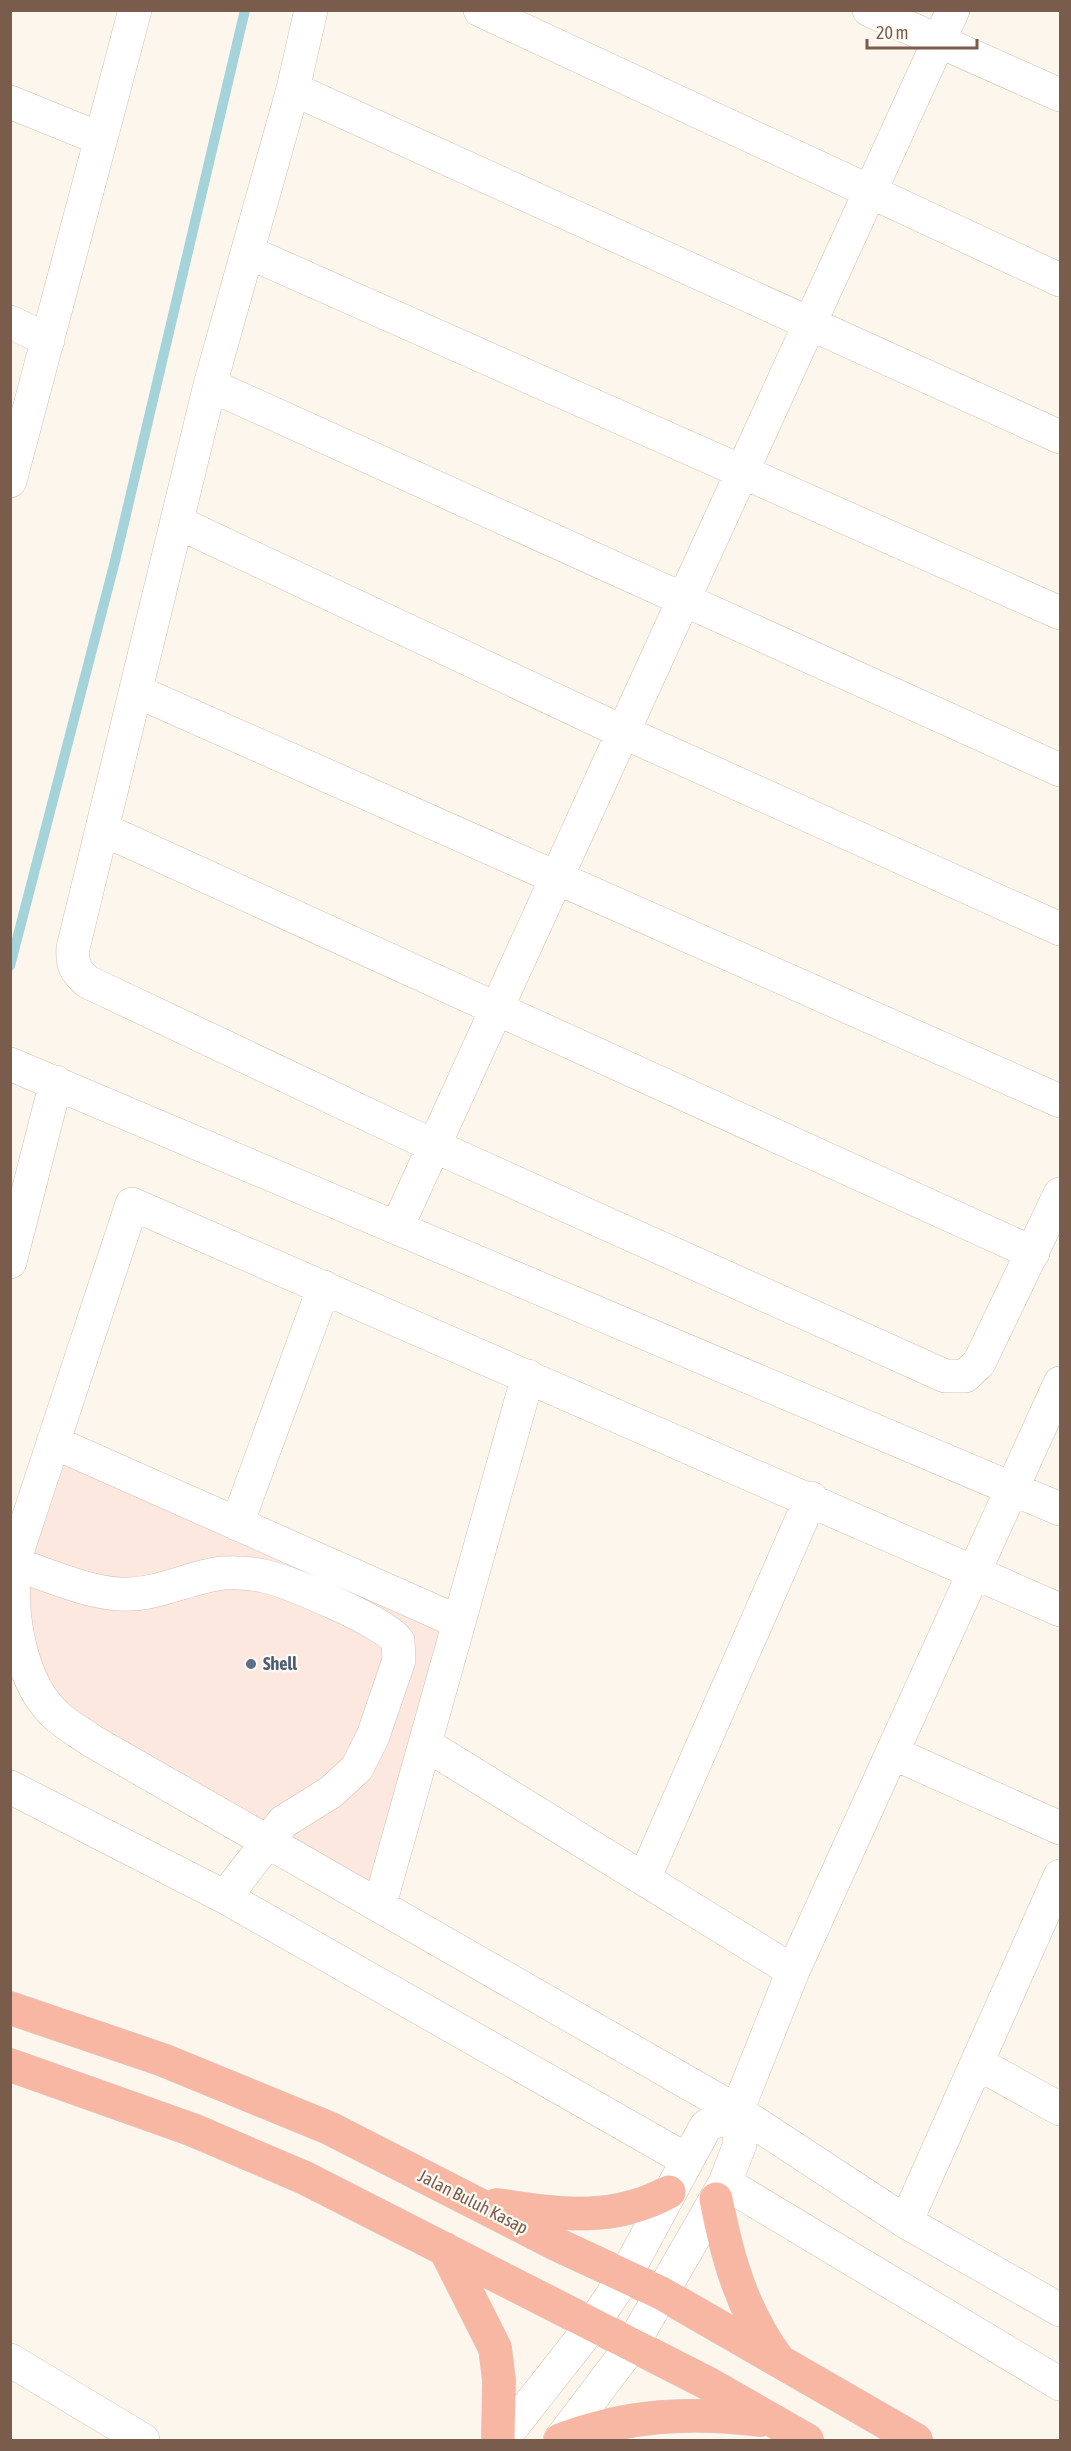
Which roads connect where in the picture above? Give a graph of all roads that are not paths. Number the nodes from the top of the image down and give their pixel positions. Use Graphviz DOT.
graph roads {
  1 [pos="135,10"];
  2 [pos="311,10"];
  3 [pos="480,10"];
  4 [pos="869,10"];
  5 [pos="952,10"];
  6 [pos="939,41"];
  7 [pos="293,89"];
  8 [pos="1060,95"];
  9 [pos="10,102"];
  10 [pos="101,139"];
  11 [pos="870,191"];
  12 [pos="248,252"];
  13 [pos="1060,280"];
  14 [pos="10,322"];
  15 [pos="809,324"];
  16 [pos="48,340"];
  17 [pos="210,385"];
  18 [pos="1060,437"];
  19 [pos="742,471"];
  20 [pos="10,481"];
  21 [pos="177,522"];
  22 [pos="684,599"];
  23 [pos="1060,613"];
  24 [pos="136,691"];
  25 [pos="623,732"];
  26 [pos="1060,770"];
  27 [pos="102,830"];
  28 [pos="557,878"];
  29 [pos="1060,929"];
  30 [pos="497,1008"];
  31 [pos="10,1064"];
  32 [pos="56,1082"];
  33 [pos="1060,1101"];
  34 [pos="434,1146"];
  35 [pos="1060,1194"];
  36 [pos="397,1227"];
  37 [pos="1033,1253"];
  38 [pos="10,1262"];
  39 [pos="324,1287"];
  40 [pos="528,1376"];
  41 [pos="1060,1383"];
  42 [pos="53,1442"];
  43 [pos="1013,1488"];
  44 [pos="811,1498"];
  45 [pos="1060,1509"];
  46 [pos="237,1524"];
  47 [pos="13,1564"];
  48 [pos="975,1571"];
  49 [pos="1060,1610"];
  50 [pos="459,1622"];
  51 [pos="425,1744"];
  52 [pos="893,1753"];
  53 [pos="10,1786"];
  54 [pos="1060,1828"];
  55 [pos="268,1840"];
  56 [pos="1060,1876"];
  57 [pos="644,1879"];
  58 [pos="225,1897"];
  59 [pos="380,1904"];
  60 [pos="793,1971"];
  61 [pos="10,2008"];
  62 [pos="977,2063"];
  63 [pos="10,2066"];
  64 [pos="1060,2109"];
  65 [pos="737,2111"];
  66 [pos="687,2160"];
  67 [pos="721,2191"];
  68 [pos="669,2192"];
  69 [pos="472,2202"];
  70 [pos="906,2222"];
  71 [pos="445,2250"];
  72 [pos="625,2276"];
  73 [pos="661,2293"];
  74 [pos="1060,2310"];
  75 [pos="593,2324"];
  76 [pos="632,2345"];
  77 [pos="778,2359"];
  78 [pos="10,2360"];
  79 [pos="1060,2384"];
  80 [pos="771,2422"];
  81 [pos="143,2440"];
  82 [pos="500,2440"];
  83 [pos="560,2440"];
  84 [pos="807,2440"];
  85 [pos="916,2440"];
  1 -- 10 [label="street"];
  2 -- 7 [label="street"];
  3 -- 11 [label="street"];
  4 -- 6 [label="street"];
  5 -- 6 [label="street"];
  6 -- 8 [label="street"];
  6 -- 11 [label="street"];
  7 -- 12 [label="street"];
  7 -- 15 [label="street"];
  9 -- 10 [label="street"];
  10 -- 16 [label="street"];
  11 -- 13 [label="street"];
  11 -- 15 [label="street"];
  12 -- 17 [label="street"];
  12 -- 19 [label="street"];
  14 -- 16 [label="street"];
  15 -- 18 [label="street"];
  15 -- 19 [label="street"];
  16 -- 20 [label="street"];
  17 -- 21 [label="street"];
  17 -- 22 [label="street"];
  19 -- 22 [label="street"];
  19 -- 23 [label="street"];
  21 -- 24 [label="street"];
  21 -- 25 [label="street"];
  22 -- 25 [label="street"];
  22 -- 26 [label="street"];
  24 -- 27 [label="street"];
  24 -- 28 [label="street"];
  25 -- 28 [label="street"];
  25 -- 29 [label="street"];
  27 -- 30 [label="street"];
  27 -- 34 [label="street"];
  28 -- 30 [label="street"];
  28 -- 33 [label="street"];
  30 -- 34 [label="street"];
  30 -- 37 [label="street"];
  31 -- 32 [label="street"];
  32 -- 36 [label="street"];
  32 -- 38 [label="street"];
  34 -- 36 [label="street"];
  34 -- 37 [label="street"];
  35 -- 37 [label="street"];
  36 -- 43 [label="street"];
  39 -- 40 [label="street"];
  39 -- 42 [label="street"];
  39 -- 46 [label="street"];
  40 -- 44 [label="street"];
  40 -- 50 [label="street"];
  41 -- 43 [label="street"];
  42 -- 46 [label="street"];
  42 -- 47 [label="street"];
  43 -- 45 [label="street"];
  43 -- 48 [label="street"];
  44 -- 48 [label="street"];
  44 -- 57 [label="street"];
  46 -- 50 [label="street"];
  47 -- 55 [label="street"];
  47 -- 55 [label="street"];
  48 -- 49 [label="street"];
  48 -- 52 [label="street"];
  50 -- 51 [label="street"];
  51 -- 57 [label="street"];
  51 -- 59 [label="street"];
  52 -- 54 [label="street"];
  52 -- 60 [label="street"];
  53 -- 58 [label="street"];
  55 -- 58 [label="street"];
  55 -- 59 [label="street"];
  56 -- 62 [label="street"];
  57 -- 60 [label="street"];
  58 -- 66 [label="street"];
  59 -- 65 [label="street"];
  60 -- 65 [label="street"];
  61 -- 69 [label="highway, Jalan Buluh Kasap"];
  62 -- 64 [label="street"];
  62 -- 70 [label="street"];
  63 -- 71 [label="highway"];
  65 -- 66 [label="street"];
  65 -- 67 [label="street"];
  65 -- 70 [label="street"];
  66 -- 68 [label="street"];
  67 -- 73 [label="street"];
  67 -- 77 [label="highway"];
  67 -- 79 [label="street"];
  68 -- 69 [label="highway"];
  68 -- 72 [label="street"];
  69 -- 72 [label="highway, Jalan Buluh Kasap"];
  70 -- 74 [label="street"];
  71 -- 75 [label="highway"];
  71 -- 82 [label="highway"];
  72 -- 73 [label="highway, Jalan Buluh Kasap"];
  72 -- 75 [label="street"];
  73 -- 76 [label="street"];
  73 -- 77 [label="highway, Jalan Buluh Kasap"];
  75 -- 76 [label="highway"];
  75 -- 82 [label="street"];
  76 -- 80 [label="highway"];
  76 -- 83 [label="street"];
  77 -- 85 [label="highway, Jalan Buluh Kasap"];
  78 -- 81 [label="street"];
  80 -- 83 [label="highway"];
  80 -- 84 [label="highway"];
}
